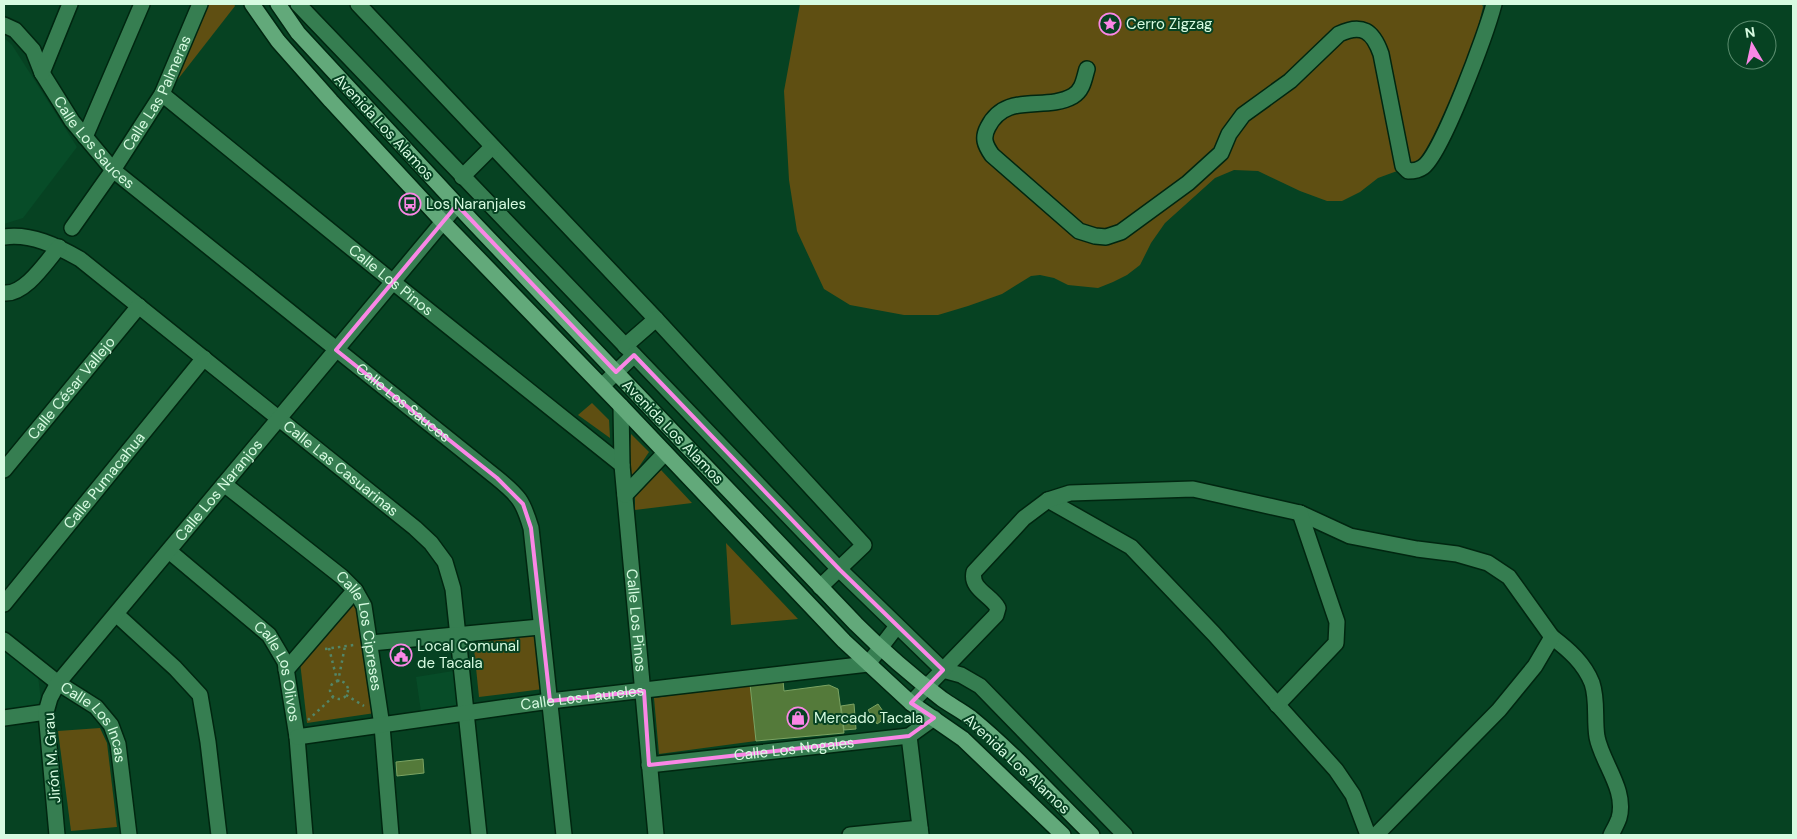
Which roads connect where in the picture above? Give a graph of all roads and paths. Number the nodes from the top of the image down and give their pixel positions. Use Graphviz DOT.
graph roads {
  1 [pos="70,4"];
  2 [pos="142,4"];
  3 [pos="200,4"];
  4 [pos="252,4"];
  5 [pos="278,4"];
  6 [pos="298,4"];
  7 [pos="358,4"];
  8 [pos="1494,4"];
  9 [pos="4,25"];
  10 [pos="1087,69"];
  11 [pos="42,73"];
  12 [pos="162,94"];
  13 [pos="86,137"];
  14 [pos="492,147"];
  15 [pos="114,170"];
  16 [pos="462,177"];
  17 [pos="457,205"];
  18 [pos="443,222"];
  19 [pos="72,228"];
  20 [pos="4,237"];
  21 [pos="59,247"];
  22 [pos="393,282"];
  23 [pos="6,293"];
  24 [pos="139,306"];
  25 [pos="656,319"];
  26 [pos="336,350"];
  27 [pos="629,351"];
  28 [pos="204,358"];
  29 [pos="616,372"];
  30 [pos="602,386"];
  31 [pos="621,406"];
  32 [pos="279,418"];
  33 [pos="665,452"];
  34 [pos="622,465"];
  35 [pos="4,470"];
  36 [pos="224,484"];
  37 [pos="625,495"];
  38 [pos="1048,500"];
  39 [pos="1300,513"];
  40 [pos="168,551"];
  41 [pos="840,570"];
  42 [pos="820,587"];
  43 [pos="355,590"];
  44 [pos="4,604"];
  45 [pos="116,614"];
  46 [pos="540,626"];
  47 [pos="897,626"];
  48 [pos="458,635"];
  49 [pos="1552,637"];
  50 [pos="4,640"];
  51 [pos="371,644"];
  52 [pos="345,646"];
  53 [pos="329,648"];
  54 [pos="880,648"];
  55 [pos="303,651"];
  56 [pos="868,664"];
  57 [pos="286,670"];
  58 [pos="943,670"];
  59 [pos="338,682"];
  60 [pos="58,683"];
  61 [pos="927,687"];
  62 [pos="644,691"];
  63 [pos="333,697"];
  64 [pos="550,701"];
  65 [pos="911,703"];
  66 [pos="1277,705"];
  67 [pos="46,712"];
  68 [pos="467,714"];
  69 [pos="4,718"];
  70 [pos="934,718"];
  71 [pos="382,726"];
  72 [pos="909,736"];
  73 [pos="297,737"];
  74 [pos="649,765"];
  75 [pos="921,832"];
  76 [pos="57,835"];
  77 [pos="129,835"];
  78 [pos="219,835"];
  79 [pos="306,835"];
  80 [pos="391,835"];
  81 [pos="479,835"];
  82 [pos="564,835"];
  83 [pos="656,835"];
  84 [pos="850,835"];
  85 [pos="1063,835"];
  86 [pos="1092,835"];
  87 [pos="1125,835"];
  88 [pos="1368,835"];
  89 [pos="1376,835"];
  90 [pos="1611,835"];
  1 -- 11 [label="street"];
  2 -- 13 [label="street"];
  3 -- 12 [label="street, Calle Las Palmeras"];
  4 -- 18 [label="main road, Avenida Los Alamos"];
  5 -- 17 [label="main road, Avenida Los Alamos"];
  6 -- 16 [label="street"];
  7 -- 14 [label="street"];
  8 -- 10 [label="street"];
  9 -- 11 [label="street, Calle Los Sauces"];
  11 -- 13 [label="street, Calle Los Sauces"];
  12 -- 15 [label="street, Calle Las Palmeras"];
  12 -- 22 [label="street, Calle Los Pinos"];
  13 -- 15 [label="street, Calle Los Sauces"];
  14 -- 16 [label="street"];
  14 -- 25 [label="street"];
  15 -- 19 [label="street, Calle Las Palmeras"];
  15 -- 26 [label="street, Calle Los Sauces"];
  16 -- 27 [label="street"];
  17 -- 18 [label="street, Calle Los Naranjos"];
  17 -- 29 [label="main road, Avenida Los Alamos"];
  18 -- 22 [label="street, Calle Los Naranjos"];
  18 -- 30 [label="main road, Avenida Los Alamos"];
  20 -- 21 [label="street, Calle Las Casuarinas"];
  21 -- 23 [label="street"];
  21 -- 24 [label="street, Calle Las Casuarinas"];
  22 -- 26 [label="street, Calle Los Naranjos"];
  22 -- 34 [label="street, Calle Los Pinos"];
  24 -- 28 [label="street, Calle Las Casuarinas"];
  24 -- 35 [label="street, Calle César Vallejo"];
  25 -- 27 [label="street"];
  25 -- 41 [label="street"];
  26 -- 32 [label="street, Calle Los Naranjos"];
  26 -- 46 [label="street, Calle Los Sauces"];
  27 -- 29 [label="street"];
  27 -- 41 [label="street"];
  28 -- 32 [label="street, Calle Las Casuarinas"];
  28 -- 44 [label="street, Calle Pumacahua"];
  29 -- 30 [label="street"];
  29 -- 42 [label="main road, Avenida Los Alamos"];
  30 -- 31 [label="main road, Avenida Los Alamos"];
  31 -- 33 [label="main road, Avenida Los Alamos"];
  31 -- 34 [label="street, Calle Los Pinos"];
  32 -- 36 [label="street, Calle Los Naranjos"];
  32 -- 48 [label="street, Calle Las Casuarinas"];
  33 -- 37 [label="street"];
  33 -- 56 [label="main road, Avenida Los Alamos"];
  34 -- 37 [label="street, Calle Los Pinos"];
  36 -- 40 [label="street, Calle Los Naranjos"];
  36 -- 43 [label="street, Calle Los Cipreses"];
  37 -- 62 [label="street, Calle Los Pinos"];
  38 -- 39 [label="street"];
  38 -- 58 [label="street"];
  38 -- 66 [label="street"];
  39 -- 49 [label="street"];
  39 -- 66 [label="street"];
  40 -- 45 [label="street, Calle Los Naranjos"];
  40 -- 57 [label="street, Calle Los Olivos"];
  41 -- 42 [label="street"];
  41 -- 47 [label="street"];
  42 -- 54 [label="main road, Avenida Los Alamos"];
  43 -- 51 [label="street, Calle Los Cipreses"];
  43 -- 55 [label="street"];
  45 -- 60 [label="street, Calle Los Naranjos"];
  45 -- 78 [label="street"];
  46 -- 48 [label="street"];
  46 -- 64 [label="street, Calle Los Sauces"];
  47 -- 54 [label="street"];
  47 -- 58 [label="street"];
  48 -- 51 [label="street"];
  48 -- 68 [label="street, Calle Las Casuarinas"];
  49 -- 89 [label="street"];
  49 -- 90 [label="street"];
  50 -- 60 [label="street, Calle Los Incas"];
  51 -- 52 [label="path"];
  51 -- 71 [label="street, Calle Los Cipreses"];
  52 -- 53 [label="path"];
  52 -- 59 [label="path"];
  53 -- 55 [label="path"];
  53 -- 59 [label="path"];
  54 -- 56 [label="street"];
  54 -- 61 [label="main road, Avenida Los Alamos"];
  55 -- 57 [label="street"];
  56 -- 62 [label="street, Calle Los Laureles"];
  56 -- 65 [label="main road, Avenida Los Alamos"];
  57 -- 73 [label="street, Calle Los Olivos"];
  58 -- 61 [label="street"];
  58 -- 87 [label="street"];
  59 -- 63 [label="path"];
  59 -- 63 [label="path"];
  60 -- 67 [label="street, Jirón M. Grau"];
  60 -- 77 [label="street, Calle Los Incas"];
  61 -- 65 [label="street"];
  61 -- 86 [label="main road, Avenida Los Alamos"];
  62 -- 64 [label="street, Calle Los Laureles"];
  62 -- 74 [label="street, Calle Los Pinos"];
  63 -- 73 [label="path"];
  64 -- 68 [label="street, Calle Los Laureles"];
  64 -- 82 [label="street, Calle Los Sauces"];
  65 -- 70 [label="main road, Avenida Los Alamos"];
  66 -- 88 [label="street"];
  67 -- 69 [label="street"];
  67 -- 76 [label="street, Jirón M. Grau"];
  68 -- 71 [label="street, Calle Los Laureles"];
  68 -- 81 [label="street, Calle Las Casuarinas"];
  70 -- 72 [label="street, Calle Los Nogales"];
  70 -- 85 [label="main road, Avenida Los Alamos"];
  71 -- 73 [label="street, Calle Los Laureles"];
  71 -- 80 [label="street, Calle Los Cipreses"];
  72 -- 74 [label="street, Calle Los Nogales"];
  72 -- 75 [label="street"];
  73 -- 79 [label="street, Calle Los Olivos"];
  74 -- 83 [label="street, Calle Los Pinos"];
  75 -- 84 [label="street"];
}
